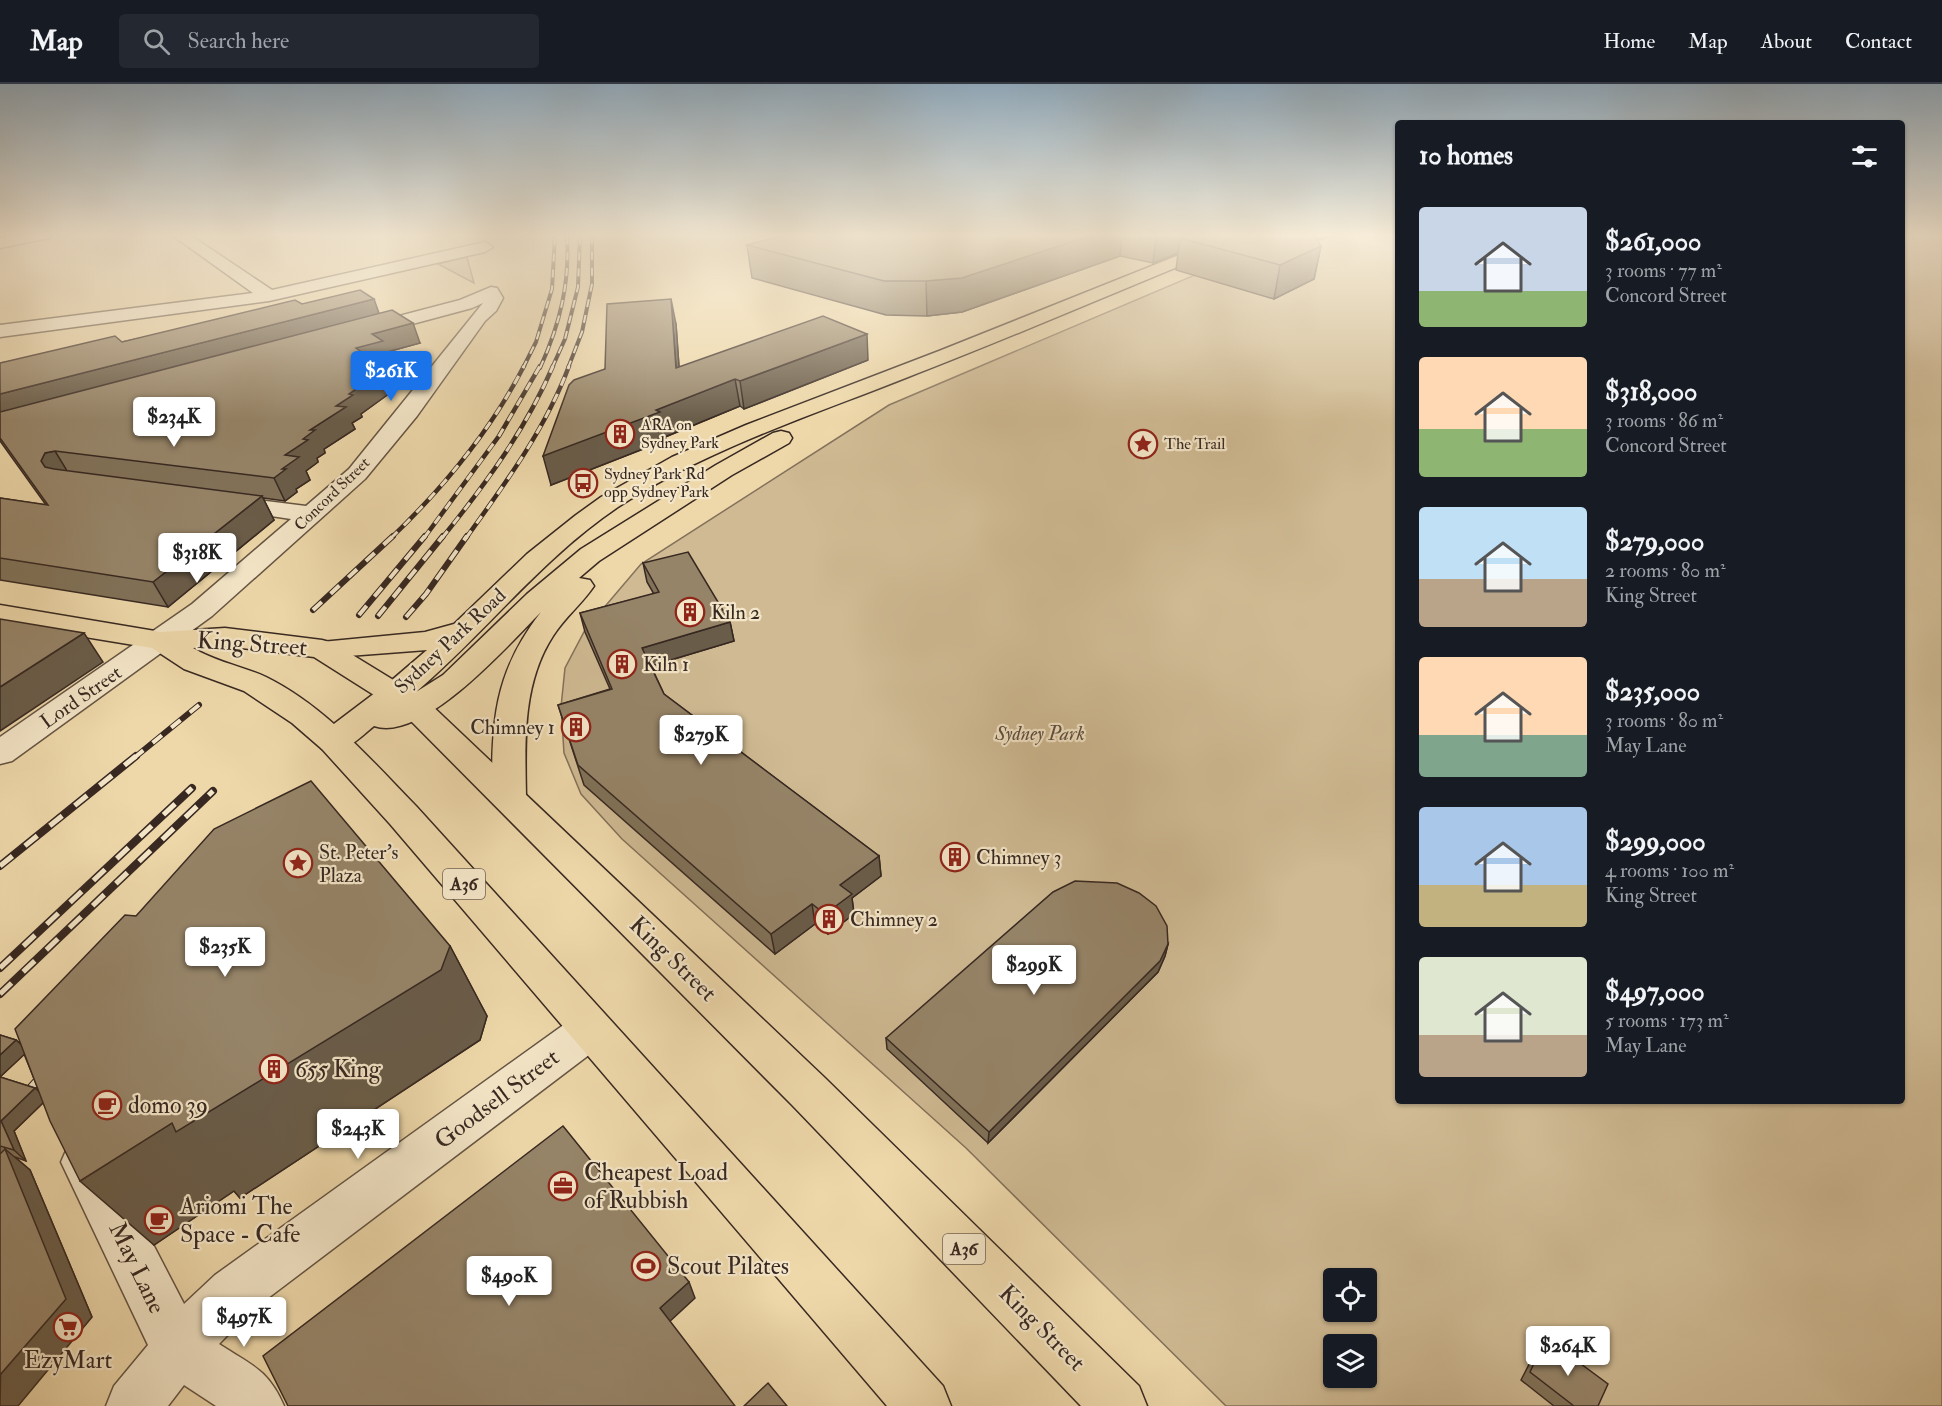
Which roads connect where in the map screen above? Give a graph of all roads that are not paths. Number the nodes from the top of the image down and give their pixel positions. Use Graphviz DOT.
graph roads {
  1 [pos="264,297"];
  2 [pos="479,297"];
  3 [pos="494,297"];
  4 [pos="1090,297"];
  5 [pos="449,309"];
  6 [pos="479,317"];
  7 [pos="0,331"];
  8 [pos="345,337"];
  9 [pos="902,373"];
  10 [pos="205,501"];
  11 [pos="312,514"];
  12 [pos="640,525"];
  13 [pos="0,614"];
  14 [pos="463,631"];
  15 [pos="161,641"];
  16 [pos="322,649"];
  17 [pos="404,700"];
  18 [pos="334,741"];
  19 [pos="0,753"];
  20 [pos="509,796"];
  21 [pos="591,1029"];
  22 [pos="70,1132"];
  23 [pos="178,1349"];
  24 [pos="134,1406"];
  25 [pos="256,1406"];
  26 [pos="923,1406"];
  27 [pos="1119,1406"];
  1 -- 7 [label="street"];
  2 -- 5 [label="street, Concord Street"];
  3 -- 6 [label="street, Concord Street"];
  4 -- 9 [label="main road, Sydney Park Road"];
  5 -- 6 [label="street"];
  5 -- 8 [label="street"];
  6 -- 11 [label="street, Concord Street"];
  9 -- 12 [label="main road, Sydney Park Road"];
  9 -- 14 [label="main road, Sydney Park Road"];
  10 -- 11 [label="street"];
  11 -- 15 [label="street, Concord Street"];
  12 -- 17 [label="main road, Sydney Park Road"];
  12 -- 20 [label="main road, Sydney Park Road"];
  13 -- 15 [label="main road, King Street / A36"];
  14 -- 16 [label="main road"];
  14 -- 17 [label="main road, Sydney Park Road"];
  15 -- 16 [label="main road, King Street / A36"];
  15 -- 18 [label="main road, King Street / A36"];
  15 -- 19 [label="street, Lord Street"];
  16 -- 17 [label="main road, King Street / A36"];
  17 -- 18 [label="main road, Sydney Park Road"];
  17 -- 20 [label="main road, King Street / A36"];
  18 -- 21 [label="main road, King Street / A36"];
  20 -- 27 [label="main road, King Street / A36"];
  21 -- 23 [label="street, Goodsell Street"];
  21 -- 26 [label="main road, King Street / A36"];
  22 -- 23 [label="street, May Lane"];
  23 -- 24 [label="street, Goodsell Street"];
  23 -- 25 [label="street"];
}
